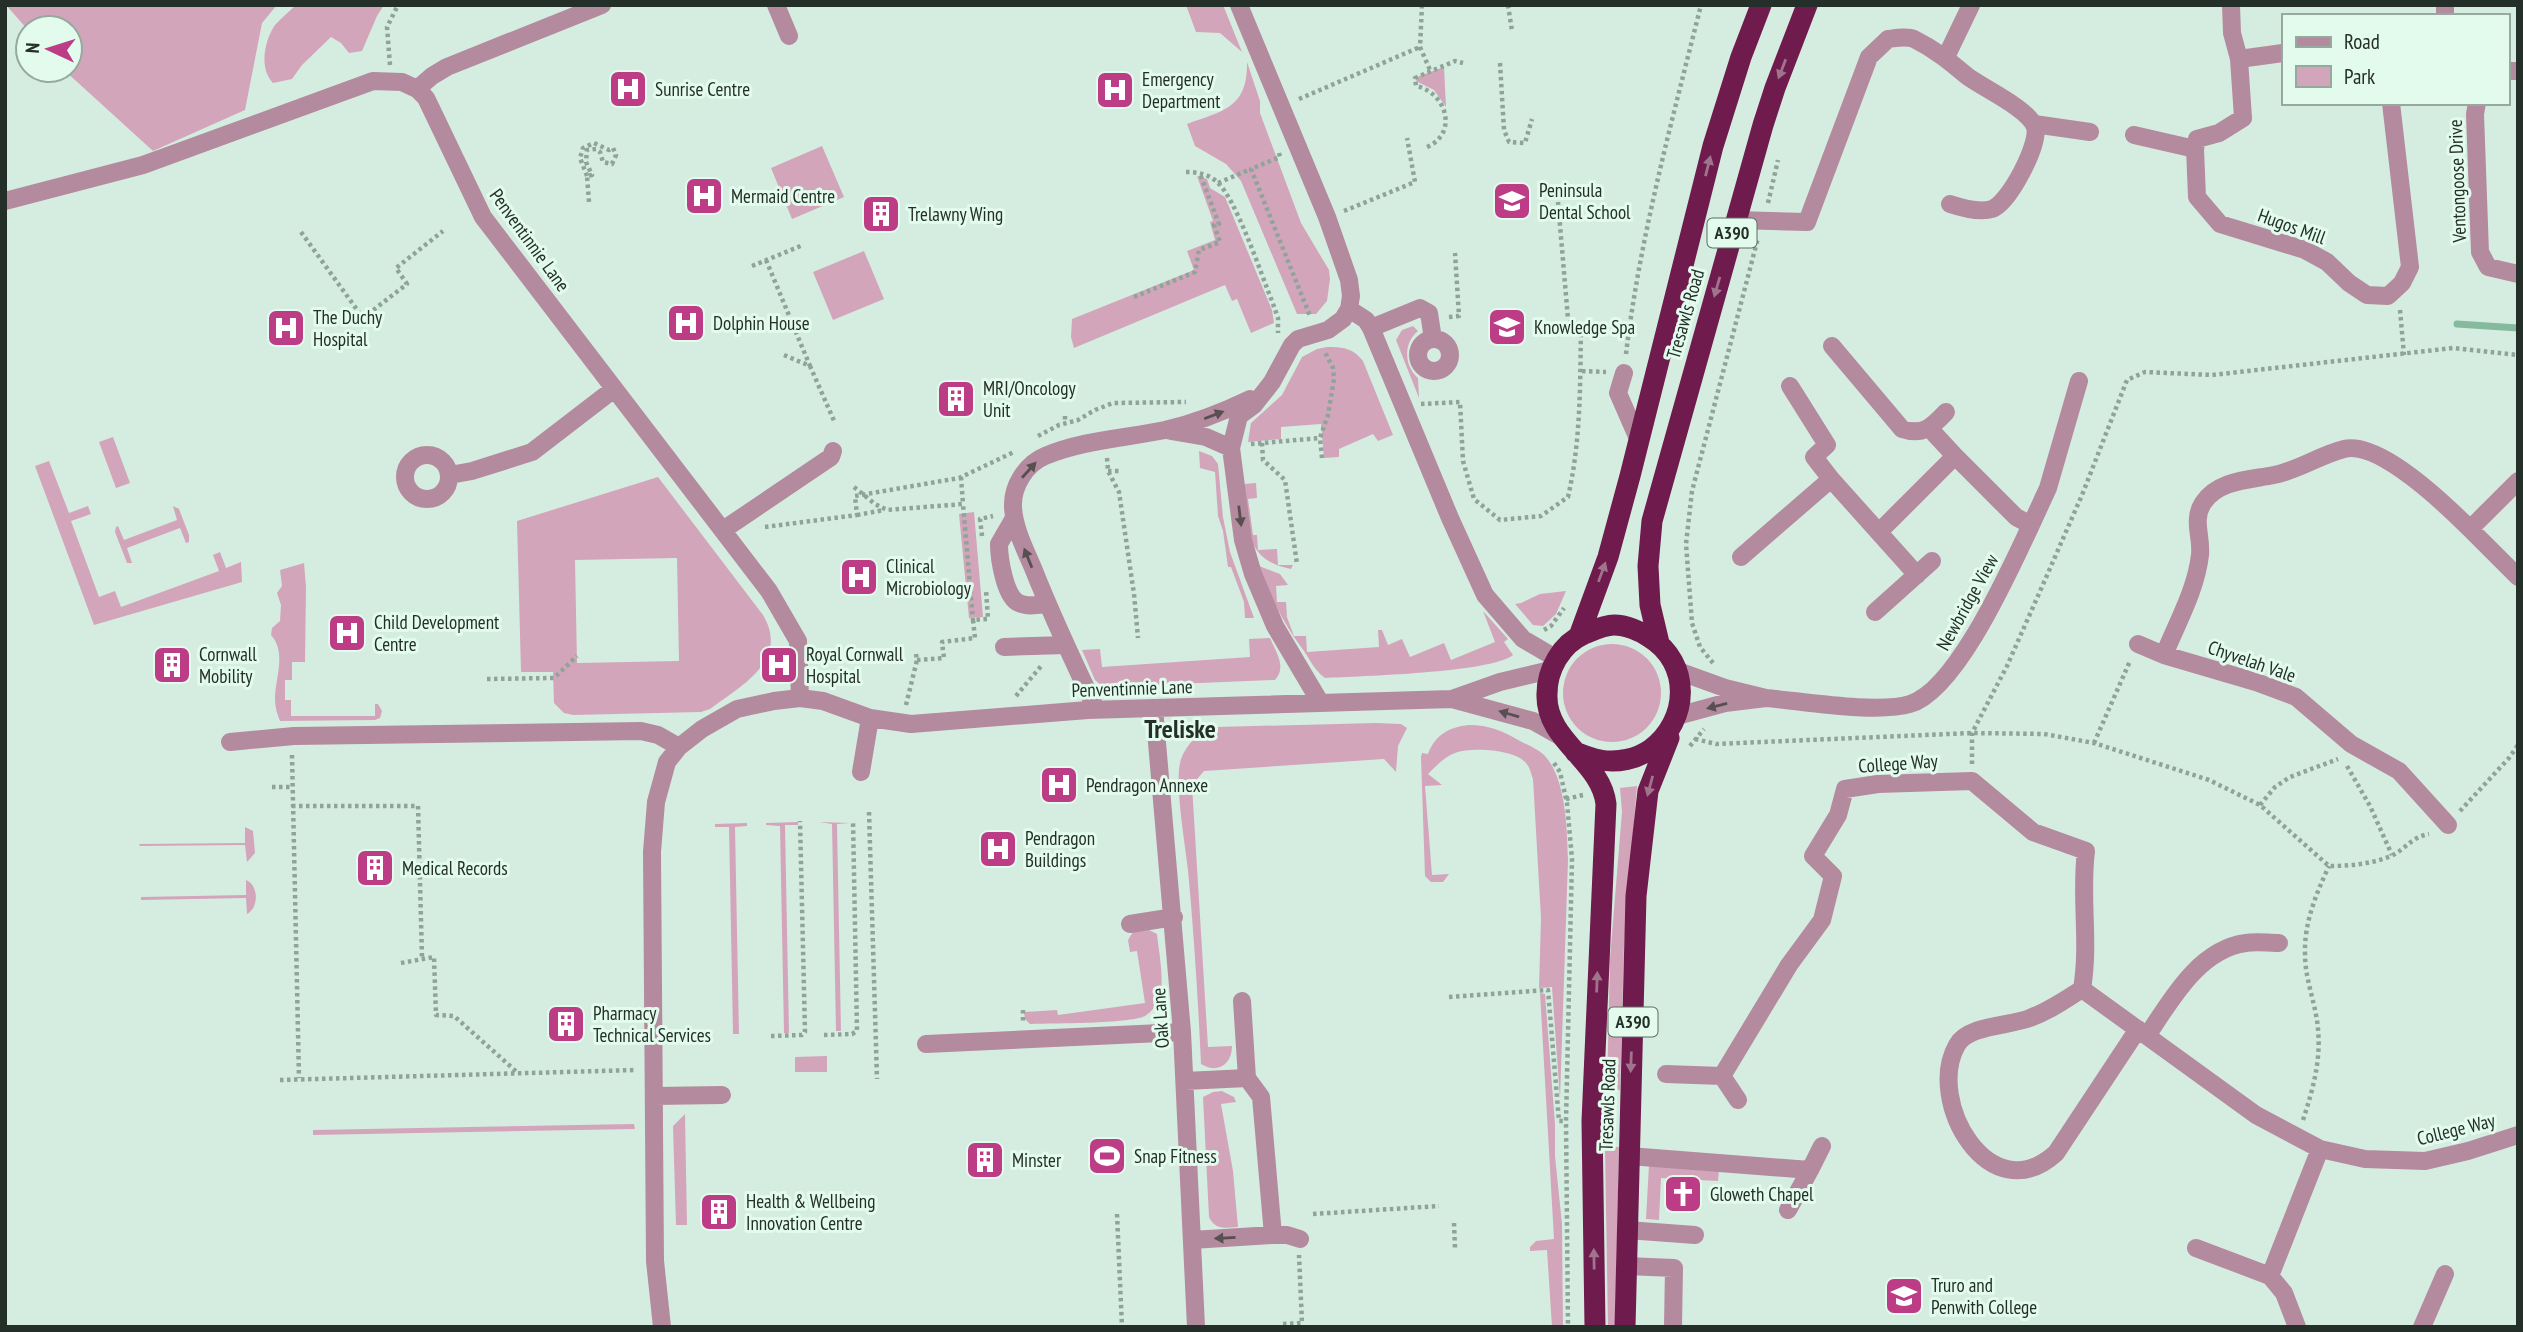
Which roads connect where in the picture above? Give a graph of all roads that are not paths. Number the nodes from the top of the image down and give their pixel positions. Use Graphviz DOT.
graph roads {
  1 [pos="601,5"];
  2 [pos="776,5"];
  3 [pos="1240,5"];
  4 [pos="1761,5"];
  5 [pos="1807,5"];
  6 [pos="1971,5"];
  7 [pos="2231,5"];
  8 [pos="789,36"];
  9 [pos="2282,53"];
  10 [pos="1946,57"];
  11 [pos="2239,59"];
  12 [pos="418,89"];
  13 [pos="2391,105"];
  14 [pos="2477,105"];
  15 [pos="2034,124"];
  16 [pos="2090,132"];
  17 [pos="2134,135"];
  18 [pos="2195,149"];
  19 [pos="5,201"];
  20 [pos="1950,204"];
  21 [pos="1736,220"];
  22 [pos="2518,274"];
  23 [pos="1349,309"];
  24 [pos="1371,328"];
  25 [pos="1433,339"];
  26 [pos="1832,346"];
  27 [pos="1624,373"];
  28 [pos="2079,381"];
  29 [pos="1790,386"];
  30 [pos="614,389"];
  31 [pos="1260,395"];
  32 [pos="1946,412"];
  33 [pos="1930,429"];
  34 [pos="1166,430"];
  35 [pos="1639,441"];
  36 [pos="1231,448"];
  37 [pos="833,451"];
  38 [pos="1955,456"];
  39 [pos="450,475"];
  40 [pos="1831,479"];
  41 [pos="2518,481"];
  42 [pos="1014,518"];
  43 [pos="2031,525"];
  44 [pos="2470,529"];
  45 [pos="723,530"];
  46 [pos="1879,532"];
  47 [pos="1741,557"];
  48 [pos="1932,561"];
  49 [pos="1917,575"];
  50 [pos="2518,577"];
  51 [pos="1047,604"];
  52 [pos="1875,612"];
  53 [pos="1578,636"];
  54 [pos="1659,643"];
  55 [pos="2138,644"];
  56 [pos="1066,645"];
  57 [pos="1004,647"];
  58 [pos="2164,655"];
  59 [pos="1554,665"];
  60 [pos="1678,671"];
  61 [pos="800,698"];
  62 [pos="1766,698"];
  63 [pos="1452,699"];
  64 [pos="1320,702"];
  65 [pos="1154,708"];
  66 [pos="1096,709"];
  67 [pos="870,718"];
  68 [pos="1676,719"];
  69 [pos="230,742"];
  70 [pos="1569,745"];
  71 [pos="679,747"];
  72 [pos="861,772"];
  73 [pos="2448,825"];
  74 [pos="1174,917"];
  75 [pos="1130,924"];
  76 [pos="2279,943"];
  77 [pos="2082,989"];
  78 [pos="1242,1001"];
  79 [pos="1182,1032"];
  80 [pos="2142,1032"];
  81 [pos="926,1044"];
  82 [pos="1666,1074"];
  83 [pos="1722,1076"];
  84 [pos="1247,1078"];
  85 [pos="1185,1081"];
  86 [pos="722,1095"];
  87 [pos="655,1096"];
  88 [pos="1738,1100"];
  89 [pos="2518,1135"];
  90 [pos="1822,1146"];
  91 [pos="2320,1149"];
  92 [pos="1629,1156"];
  93 [pos="1810,1170"];
  94 [pos="1788,1210"];
  95 [pos="1627,1230"];
  96 [pos="1273,1235"];
  97 [pos="1695,1235"];
  98 [pos="1300,1238"];
  99 [pos="1192,1240"];
  100 [pos="2196,1248"];
  101 [pos="1626,1266"];
  102 [pos="2445,1274"];
  103 [pos="2270,1276"];
  104 [pos="662,1327"];
  105 [pos="1196,1327"];
  106 [pos="1595,1327"];
  107 [pos="1625,1327"];
  108 [pos="1673,1327"];
  109 [pos="2297,1327"];
  110 [pos="2422,1327"];
  1 -- 12 [label="street"];
  2 -- 8 [label="street"];
  3 -- 23 [label="street"];
  35 -- 4 [label="highway, Tresawls Road / A390, one-way"];
  5 -- 21 [label="highway, Tresawls Road / A390, one-way"];
  6 -- 10 [label="street"];
  7 -- 11 [label="street"];
  9 -- 11 [label="street"];
  10 -- 15 [label="street"];
  10 -- 21 [label="street"];
  11 -- 18 [label="street"];
  12 -- 19 [label="street"];
  12 -- 30 [label="street, Penventinnie Lane"];
  13 -- 18 [label="street, Hugos Mill"];
  14 -- 22 [label="street, Ventongoose Drive"];
  15 -- 16 [label="street"];
  15 -- 20 [label="street"];
  17 -- 18 [label="street"];
  21 -- 54 [label="highway, Tresawls Road / A390, one-way"];
  23 -- 24 [label="street"];
  23 -- 31 [label="street"];
  24 -- 25 [label="street"];
  24 -- 59 [label="street"];
  26 -- 33 [label="street"];
  27 -- 35 [label="street"];
  28 -- 43 [label="street, Newbridge View"];
  29 -- 40 [label="street"];
  30 -- 39 [label="street"];
  30 -- 45 [label="street, Penventinnie Lane"];
  34 -- 31 [label="street, one-way"];
  31 -- 36 [label="street"];
  32 -- 33 [label="street"];
  33 -- 38 [label="street"];
  34 -- 36 [label="street"];
  42 -- 34 [label="street, one-way"];
  53 -- 35 [label="highway, Tresawls Road / A390, one-way"];
  36 -- 64 [label="street, one-way"];
  37 -- 45 [label="street"];
  38 -- 43 [label="street"];
  38 -- 46 [label="street"];
  40 -- 46 [label="street"];
  40 -- 47 [label="street"];
  41 -- 44 [label="street"];
  51 -- 42 [label="street, one-way"];
  42 -- 51 [label="street"];
  43 -- 62 [label="street, Newbridge View"];
  44 -- 50 [label="street"];
  44 -- 58 [label="street"];
  45 -- 61 [label="street, Penventinnie Lane"];
  46 -- 49 [label="street"];
  48 -- 49 [label="street"];
  49 -- 52 [label="street"];
  51 -- 56 [label="street"];
  53 -- 54 [label="highway"];
  53 -- 59 [label="highway, A390"];
  54 -- 60 [label="highway, A390"];
  55 -- 58 [label="street, Chyvelah Vale"];
  56 -- 57 [label="street"];
  56 -- 66 [label="street"];
  58 -- 73 [label="street, Chyvelah Vale"];
  59 -- 63 [label="street, Penventinnie Lane"];
  59 -- 70 [label="highway, A390"];
  60 -- 62 [label="street, Newbridge View"];
  60 -- 68 [label="highway, A390"];
  61 -- 67 [label="street, Penventinnie Lane"];
  61 -- 71 [label="street, Penventinnie Lane"];
  62 -- 68 [label="street, Newbridge View, one-way"];
  63 -- 64 [label="street, Penventinnie Lane"];
  70 -- 63 [label="street, Penventinnie Lane, one-way"];
  64 -- 65 [label="street, Penventinnie Lane"];
  65 -- 66 [label="street, Penventinnie Lane"];
  65 -- 74 [label="street, Oak Lane"];
  66 -- 67 [label="street, Penventinnie Lane"];
  67 -- 72 [label="street"];
  68 -- 70 [label="highway"];
  68 -- 92 [label="highway, Tresawls Road / A390, one-way"];
  69 -- 71 [label="street"];
  106 -- 70 [label="highway, Tresawls Road / A390, one-way"];
  71 -- 87 [label="street"];
  74 -- 75 [label="street"];
  74 -- 79 [label="street, Oak Lane"];
  76 -- 80 [label="street"];
  77 -- 80 [label="street, College Way"];
  77 -- 80 [label="street"];
  77 -- 83 [label="street, College Way"];
  78 -- 84 [label="street"];
  79 -- 81 [label="street"];
  79 -- 85 [label="street, Oak Lane"];
  80 -- 91 [label="street, College Way"];
  82 -- 83 [label="street"];
  83 -- 88 [label="street"];
  84 -- 85 [label="street"];
  84 -- 96 [label="street"];
  85 -- 99 [label="street, Oak Lane"];
  86 -- 87 [label="street"];
  87 -- 104 [label="street"];
  89 -- 91 [label="street, College Way"];
  90 -- 93 [label="street"];
  91 -- 103 [label="street"];
  92 -- 93 [label="street"];
  92 -- 95 [label="highway, Tresawls Road / A390"];
  93 -- 94 [label="street"];
  95 -- 97 [label="street"];
  95 -- 101 [label="highway, Tresawls Road / A390"];
  96 -- 98 [label="street"];
  96 -- 99 [label="street, one-way"];
  99 -- 105 [label="street, Oak Lane"];
  100 -- 103 [label="street"];
  101 -- 107 [label="highway, Tresawls Road / A390"];
  101 -- 108 [label="street"];
  102 -- 110 [label="street"];
  103 -- 109 [label="street"];
}
